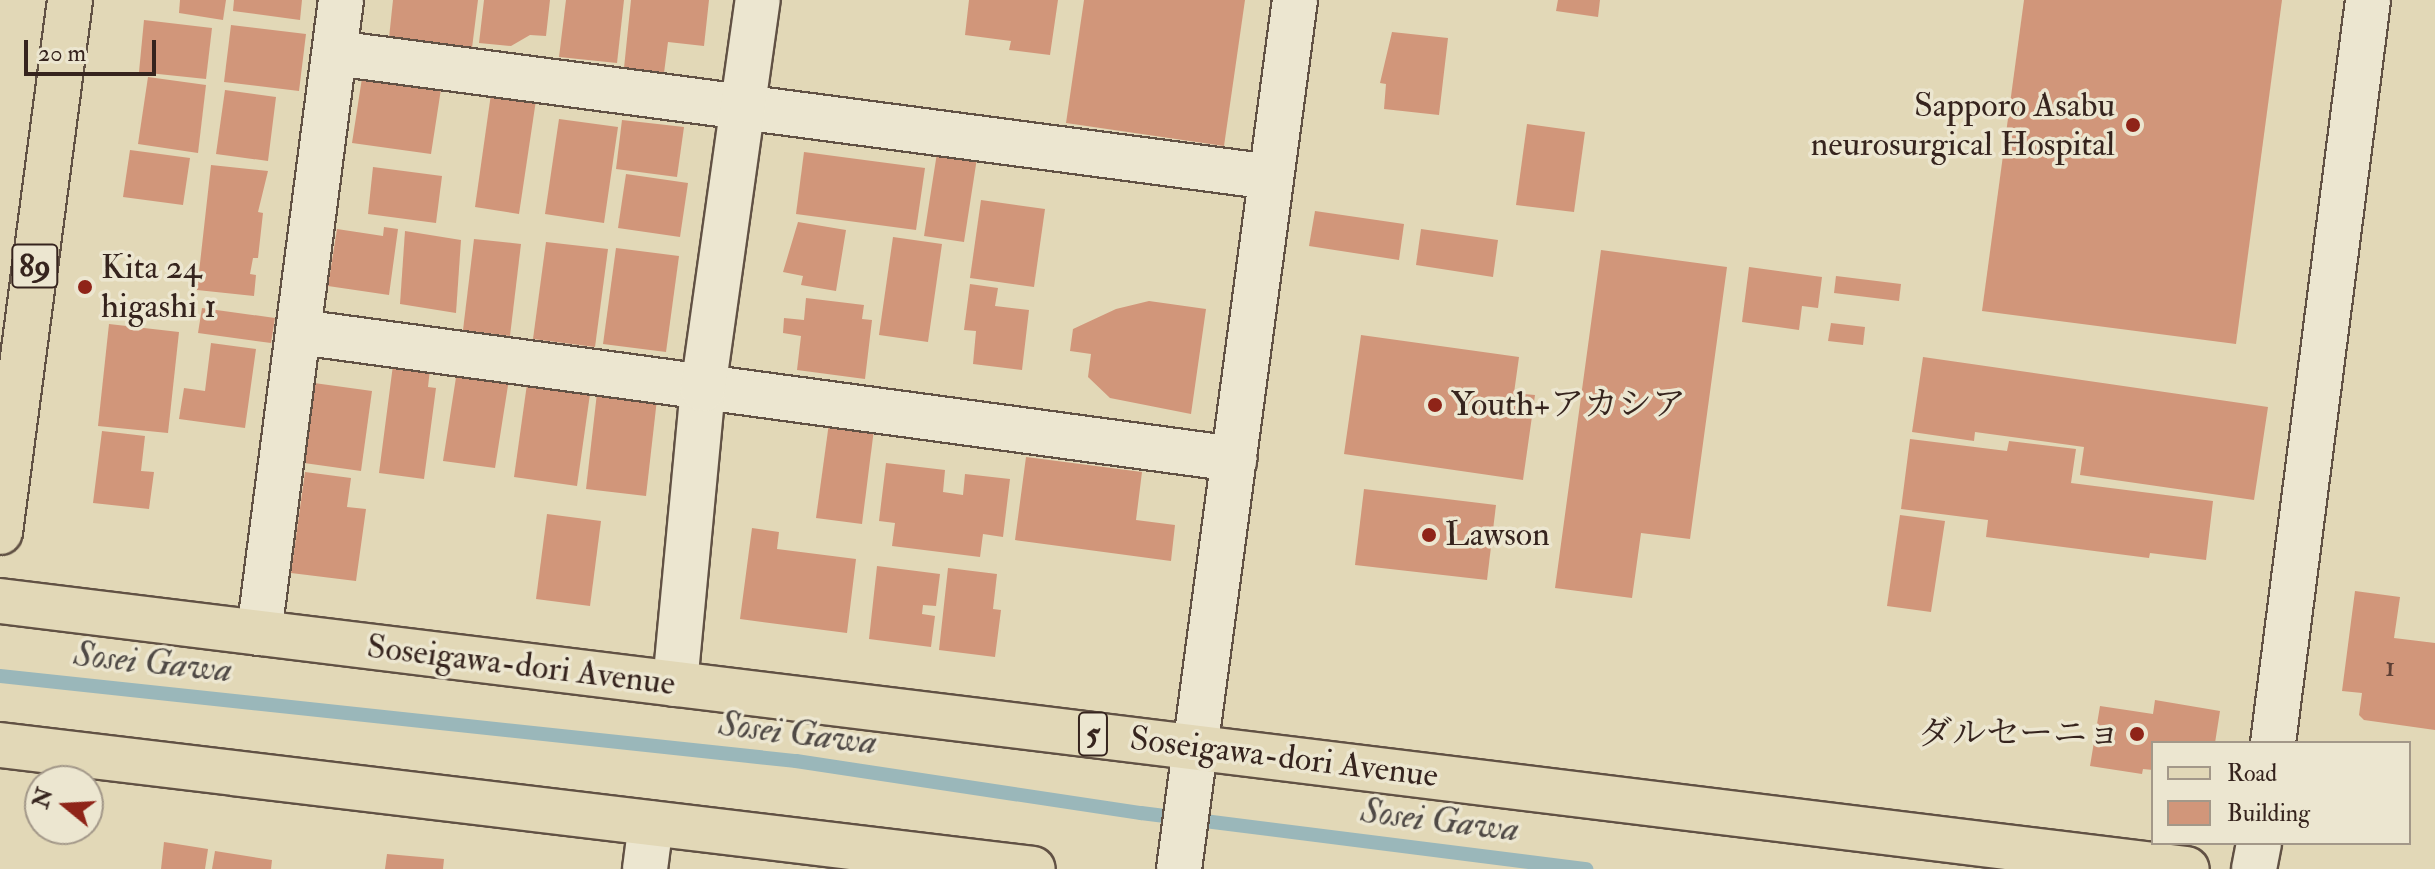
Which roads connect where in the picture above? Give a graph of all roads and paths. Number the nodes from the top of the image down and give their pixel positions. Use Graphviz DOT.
graph roads {
  1 [pos="70,0"];
  2 [pos="341,0"];
  3 [pos="758,0"];
  4 [pos="1295,0"];
  5 [pos="2368,0"];
  6 [pos="335,53"];
  7 [pos="743,110"];
  8 [pos="1271,177"];
  9 [pos="300,332"];
  10 [pos="703,389"];
  11 [pos="1234,459"];
  12 [pos="0,532"];
  13 [pos="0,601"];
  14 [pos="259,633"];
  15 [pos="675,684"];
  16 [pos="2273,741"];
  17 [pos="0,745"];
  18 [pos="1193,765"];
  19 [pos="651,823"];
  20 [pos="2259,845"];
  21 [pos="1180,860"];
  22 [pos="645,869"];
  23 [pos="1033,869"];
  24 [pos="2187,869"];
  25 [pos="2254,869"];
  1 -- 12 [label="main road, 89"];
  2 -- 6 [label="street"];
  3 -- 7 [label="street"];
  4 -- 8 [label="street"];
  5 -- 16 [label="street"];
  6 -- 7 [label="street"];
  6 -- 9 [label="street"];
  7 -- 8 [label="street"];
  7 -- 10 [label="street"];
  8 -- 11 [label="street"];
  9 -- 10 [label="street"];
  9 -- 14 [label="street"];
  10 -- 11 [label="street"];
  10 -- 15 [label="street"];
  11 -- 18 [label="street"];
  13 -- 14 [label="main road, Soseigawa-dori Avenue / 5"];
  14 -- 15 [label="main road, Soseigawa-dori Avenue / 5"];
  15 -- 18 [label="main road, Soseigawa-dori Avenue / 5"];
  17 -- 19 [label="main road"];
  18 -- 21 [label="street"];
  18 -- 24 [label="main road, Soseigawa-dori Avenue / 5"];
  19 -- 22 [label="street"];
  19 -- 23 [label="main road"];
  20 -- 25 [label="street"];
}
